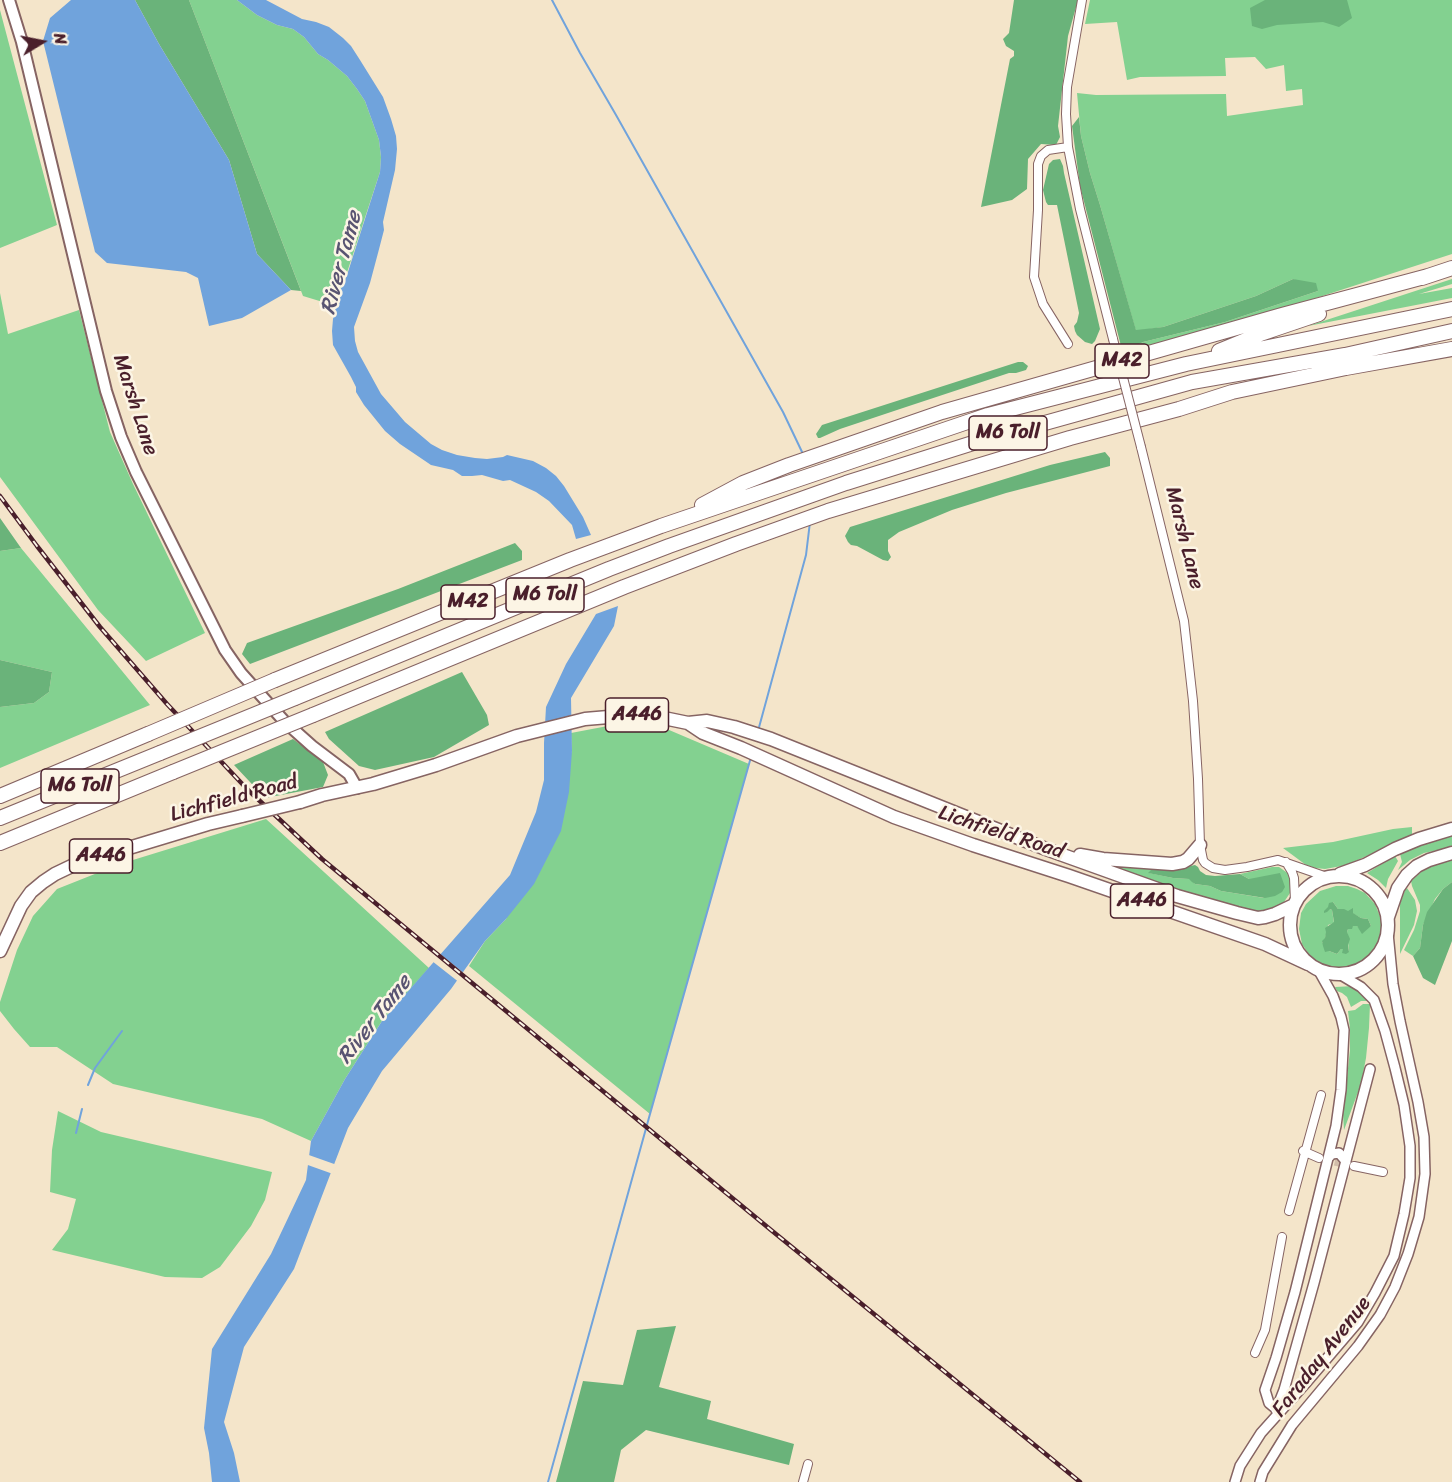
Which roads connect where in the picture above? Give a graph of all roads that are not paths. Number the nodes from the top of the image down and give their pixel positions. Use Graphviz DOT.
graph roads {
  1 [pos="9,0"];
  2 [pos="1082,0"];
  3 [pos="1068,147"];
  4 [pos="1452,268"];
  5 [pos="1428,276"];
  6 [pos="1452,309"];
  7 [pos="1452,331"];
  8 [pos="1068,344"];
  9 [pos="1452,349"];
  10 [pos="1452,358"];
  11 [pos="1186,364"];
  12 [pos="1179,409"];
  13 [pos="661,526"];
  14 [pos="688,723"];
  15 [pos="337,765"];
  16 [pos="357,788"];
  17 [pos="345,790"];
  18 [pos="0,796"];
  19 [pos="0,818"];
  20 [pos="1452,829"];
  21 [pos="0,843"];
  22 [pos="1200,845"];
  23 [pos="1046,849"];
  24 [pos="1452,853"];
  25 [pos="1286,862"];
  26 [pos="1330,877"];
  27 [pos="1295,903"];
  28 [pos="1388,917"];
  29 [pos="1388,933"];
  30 [pos="0,951"];
  31 [pos="1308,964"];
  32 [pos="1319,971"];
  33 [pos="1341,975"];
  34 [pos="1370,1070"];
  35 [pos="1321,1095"];
  36 [pos="1304,1151"];
  37 [pos="1324,1158"];
  38 [pos="1350,1164"];
  39 [pos="1383,1172"];
  40 [pos="1289,1211"];
  41 [pos="1282,1237"];
  42 [pos="1255,1353"];
  43 [pos="1278,1411"];
  44 [pos="808,1464"];
  45 [pos="803,1482"];
  46 [pos="1235,1482"];
  47 [pos="1260,1482"];
  1 -- 15 [label="main road, Marsh Lane"];
  2 -- 3 [label="street, Marsh Lane"];
  3 -- 8 [label="street"];
  3 -- 22 [label="street, Marsh Lane, bridge"];
  4 -- 5 [label="highway, M42"];
  5 -- 11 [label="highway, M42"];
  5 -- 13 [label="highway, M42"];
  6 -- 11 [label="highway"];
  7 -- 19 [label="highway, M6 Toll, bridge"];
  9 -- 12 [label="highway, M42"];
  10 -- 12 [label="highway"];
  11 -- 13 [label="highway, M42"];
  12 -- 21 [label="highway, M42, bridge"];
  13 -- 18 [label="highway, M42, bridge"];
  14 -- 16 [label="highway, Lichfield Road / A446"];
  14 -- 23 [label="highway, Lichfield Road / A446"];
  14 -- 31 [label="highway, Lichfield Road / A446"];
  15 -- 16 [label="main road, Marsh Lane"];
  15 -- 17 [label="main road"];
  16 -- 17 [label="highway, Lichfield Road / A446"];
  17 -- 30 [label="highway, Lichfield Road / A446, bridge"];
  20 -- 26 [label="highway"];
  22 -- 23 [label="highway"];
  22 -- 25 [label="street"];
  23 -- 27 [label="highway, Lichfield Road / A446"];
  24 -- 28 [label="highway"];
  25 -- 26 [label="street"];
  25 -- 27 [label="street"];
  26 -- 27 [label="highway"];
  26 -- 28 [label="highway"];
  27 -- 31 [label="highway"];
  28 -- 29 [label="highway"];
  29 -- 33 [label="highway"];
  29 -- 47 [label="street, Faraday Avenue"];
  31 -- 32 [label="highway"];
  32 -- 33 [label="highway"];
  32 -- 37 [label="street, Faraday Avenue"];
  33 -- 43 [label="street, Faraday Avenue"];
  34 -- 38 [label="street, Faraday Avenue"];
  35 -- 36 [label="street"];
  36 -- 37 [label="street"];
  36 -- 40 [label="street"];
  37 -- 38 [label="street"];
  37 -- 43 [label="street, Faraday Avenue"];
  38 -- 39 [label="street"];
  38 -- 43 [label="street, Faraday Avenue"];
  41 -- 42 [label="street"];
  43 -- 46 [label="street, Faraday Avenue"];
  44 -- 45 [label="street"];
}
